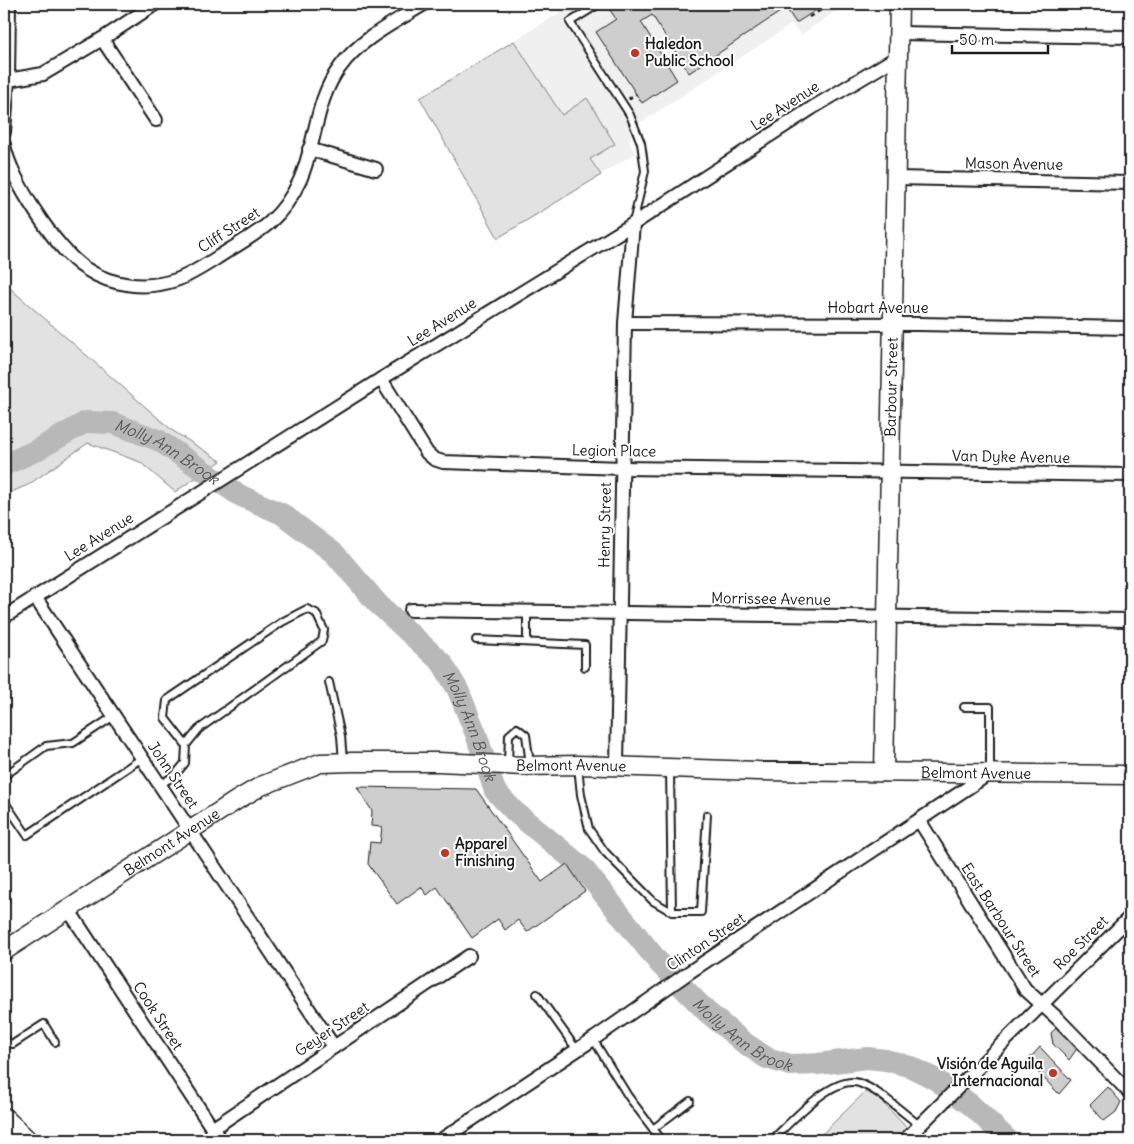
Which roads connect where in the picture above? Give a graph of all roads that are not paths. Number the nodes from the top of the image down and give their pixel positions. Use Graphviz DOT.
graph roads {
  1 [pos="9,4"];
  2 [pos="155,4"];
  3 [pos="424,4"];
  4 [pos="599,4"];
  5 [pos="899,4"];
  6 [pos="899,33"];
  7 [pos="1130,37"];
  8 [pos="102,39"];
  9 [pos="899,56"];
  10 [pos="8,80"];
  11 [pos="156,120"];
  12 [pos="4,132"];
  13 [pos="4,145"];
  14 [pos="309,149"];
  15 [pos="376,169"];
  16 [pos="896,178"];
  17 [pos="1130,183"];
  18 [pos="633,224"];
  19 [pos="625,323"];
  20 [pos="894,324"];
  21 [pos="1130,328"];
  22 [pos="381,379"];
  23 [pos="622,468"];
  24 [pos="890,471"];
  25 [pos="1130,476"];
  26 [pos="35,597"];
  27 [pos="411,610"];
  28 [pos="527,612"];
  29 [pos="620,613"];
  30 [pos="4,617"];
  31 [pos="887,617"];
  32 [pos="1130,620"];
  33 [pos="476,640"];
  34 [pos="527,642"];
  35 [pos="585,667"];
  36 [pos="329,682"];
  37 [pos="964,707"];
  38 [pos="114,716"];
  39 [pos="186,745"];
  40 [pos="142,758"];
  41 [pos="343,762"];
  42 [pos="521,765"];
  43 [pos="578,765"];
  44 [pos="617,766"];
  45 [pos="670,768"];
  46 [pos="884,772"];
  47 [pos="990,773"];
  48 [pos="4,776"];
  49 [pos="1129,776"];
  50 [pos="160,785"];
  51 [pos="4,801"];
  52 [pos="706,815"];
  53 [pos="919,820"];
  54 [pos="191,831"];
  55 [pos="68,909"];
  56 [pos="672,912"];
  57 [pos="1130,917"];
  58 [pos="4,951"];
  59 [pos="469,956"];
  60 [pos="537,994"];
  61 [pos="1042,1004"];
  62 [pos="4,1036"];
  63 [pos="593,1039"];
  64 [pos="55,1042"];
  65 [pos="334,1047"];
  66 [pos="577,1050"];
  67 [pos="1130,1093"];
  68 [pos="690,1100"];
  69 [pos="4,1117"];
  70 [pos="4,1125"];
  71 [pos="919,1125"];
  72 [pos="212,1128"];
  73 [pos="653,1129"];
  74 [pos="13,1140"];
  75 [pos="28,1140"];
  76 [pos="220,1140"];
  77 [pos="441,1140"];
  78 [pos="662,1140"];
  79 [pos="772,1140"];
  80 [pos="904,1140"];
  1 -- 10 [label="street"];
  2 -- 8 [label="street"];
  3 -- 14 [label="street, Cliff Street"];
  4 -- 18 [label="lane"];
  5 -- 6 [label="main road, Barbour Street"];
  6 -- 7 [label="street"];
  6 -- 9 [label="main road, Barbour Street"];
  8 -- 10 [label="street"];
  8 -- 11 [label="street"];
  9 -- 16 [label="main road, Barbour Street"];
  9 -- 18 [label="street, Lee Avenue"];
  10 -- 12 [label="street"];
  13 -- 14 [label="street, Cliff Street"];
  14 -- 15 [label="street"];
  16 -- 17 [label="street, Mason Avenue"];
  16 -- 20 [label="main road, Barbour Street"];
  18 -- 19 [label="street, Henry Street"];
  18 -- 22 [label="street, Lee Avenue"];
  19 -- 20 [label="street, Hobart Avenue"];
  19 -- 23 [label="street, Henry Street"];
  20 -- 21 [label="street, Hobart Avenue"];
  20 -- 24 [label="main road, Barbour Street"];
  22 -- 23 [label="street, Legion Place"];
  22 -- 26 [label="street, Lee Avenue"];
  23 -- 24 [label="street, Legion Place"];
  23 -- 29 [label="street, Henry Street"];
  24 -- 25 [label="street, Van Dyke Avenue"];
  24 -- 31 [label="main road, Barbour Street"];
  26 -- 30 [label="street, Lee Avenue"];
  26 -- 38 [label="street, John Street"];
  27 -- 28 [label="street, Morrissee Avenue"];
  28 -- 29 [label="street, Morrissee Avenue"];
  28 -- 34 [label="lane"];
  29 -- 31 [label="street, Morrissee Avenue"];
  29 -- 44 [label="street, Henry Street"];
  31 -- 32 [label="street, Morrissee Avenue"];
  31 -- 46 [label="main road, Barbour Street"];
  33 -- 34 [label="lane"];
  34 -- 35 [label="lane"];
  36 -- 41 [label="lane"];
  37 -- 47 [label="lane"];
  38 -- 40 [label="street, John Street"];
  38 -- 48 [label="lane"];
  39 -- 39 [label="lane"];
  39 -- 50 [label="lane"];
  40 -- 50 [label="street, John Street"];
  40 -- 51 [label="lane"];
  41 -- 42 [label="main road, Belmont Avenue"];
  41 -- 54 [label="main road, Belmont Avenue"];
  42 -- 42 [label="lane"];
  42 -- 43 [label="main road, Belmont Avenue"];
  43 -- 44 [label="main road, Belmont Avenue"];
  43 -- 56 [label="lane"];
  44 -- 45 [label="main road, Belmont Avenue"];
  45 -- 46 [label="main road, Belmont Avenue"];
  45 -- 56 [label="lane"];
  46 -- 47 [label="main road, Belmont Avenue"];
  47 -- 49 [label="main road, Belmont Avenue"];
  47 -- 53 [label="street, Clinton Street"];
  50 -- 54 [label="street, John Street"];
  52 -- 56 [label="lane"];
  53 -- 61 [label="street, East Barbour Street"];
  53 -- 63 [label="street, Clinton Street"];
  54 -- 55 [label="main road, Belmont Avenue"];
  54 -- 65 [label="street, John Street"];
  55 -- 58 [label="main road, Belmont Avenue"];
  55 -- 72 [label="street, Cook Street"];
  57 -- 61 [label="street, Roe Street"];
  59 -- 65 [label="street, Geyer Street"];
  60 -- 66 [label="lane"];
  61 -- 67 [label="street, East Barbour Street"];
  61 -- 71 [label="street, Roe Street"];
  62 -- 64 [label="lane"];
  63 -- 66 [label="street, Clinton Street"];
  63 -- 73 [label="lane"];
  65 -- 72 [label="street, Geyer Street"];
  66 -- 77 [label="street, Clinton Street"];
  68 -- 73 [label="lane"];
  69 -- 75 [label="main road"];
  70 -- 74 [label="street"];
  71 -- 79 [label="lane"];
  71 -- 80 [label="street, Roe Street"];
  72 -- 76 [label="street, Cook Street"];
  73 -- 78 [label="lane"];
}
